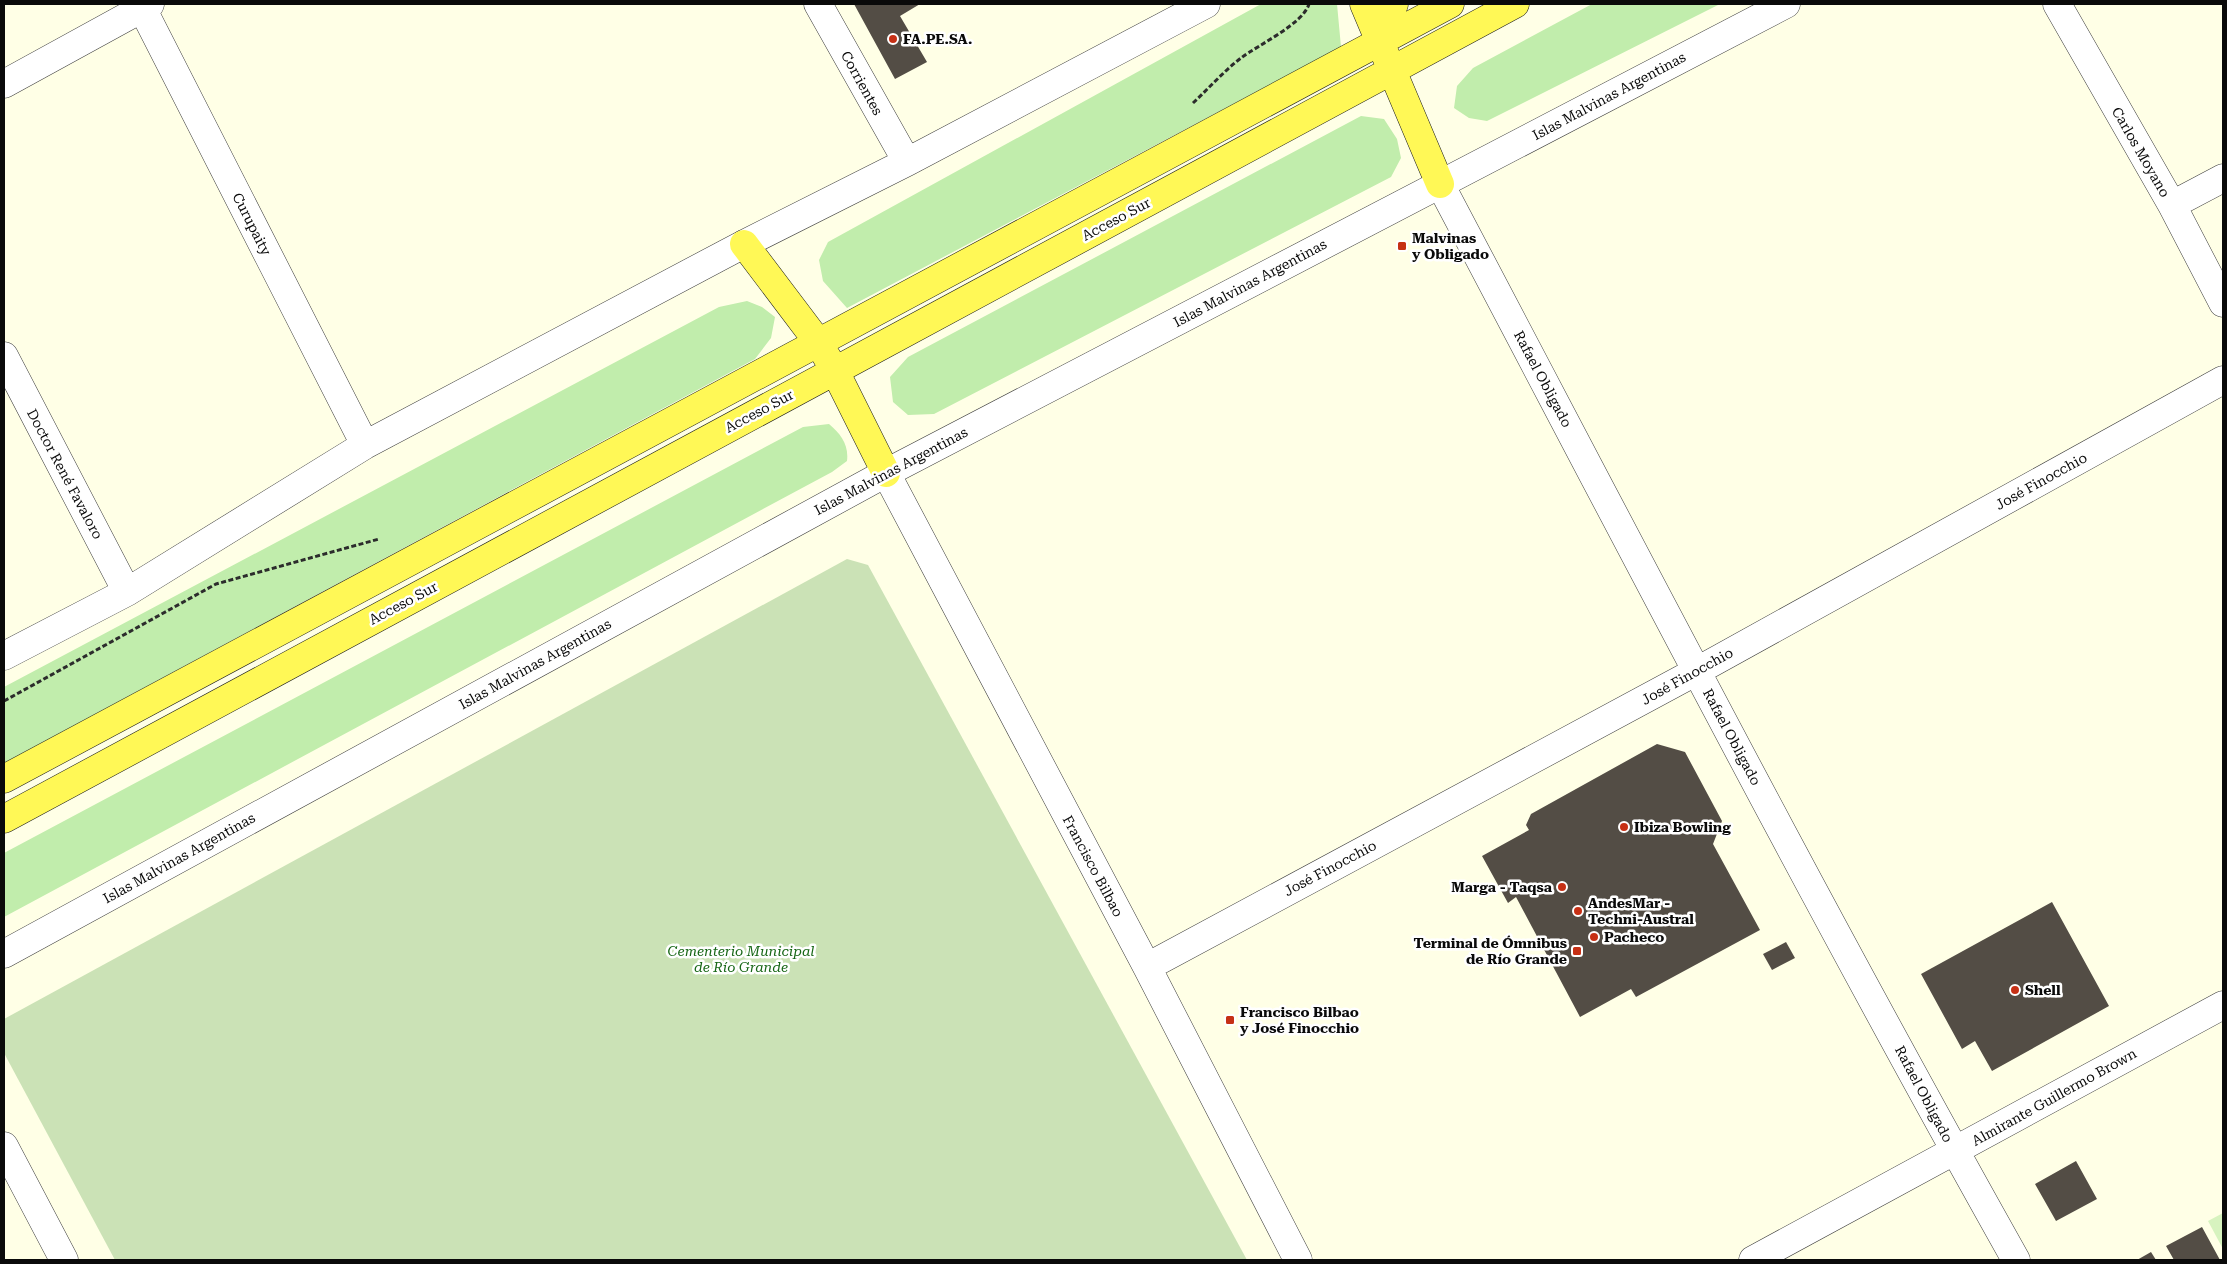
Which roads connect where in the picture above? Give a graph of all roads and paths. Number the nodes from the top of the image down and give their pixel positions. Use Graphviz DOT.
graph roads {
  1 [pos="818,4"];
  2 [pos="1206,4"];
  3 [pos="1309,4"];
  4 [pos="1364,4"];
  5 [pos="1394,4"];
  6 [pos="1450,4"];
  7 [pos="1515,4"];
  8 [pos="1786,4"];
  9 [pos="2057,4"];
  10 [pos="144,5"];
  11 [pos="1380,42"];
  12 [pos="1391,70"];
  13 [pos="4,84"];
  14 [pos="1186,109"];
  15 [pos="907,162"];
  16 [pos="2223,178"];
  17 [pos="1440,184"];
  18 [pos="2172,205"];
  19 [pos="744,244"];
  20 [pos="2223,303"];
  21 [pos="818,342"];
  22 [pos="4,356"];
  23 [pos="835,371"];
  24 [pos="2223,380"];
  25 [pos="365,445"];
  26 [pos="886,473"];
  27 [pos="382,539"];
  28 [pos="127,592"];
  29 [pos="4,656"];
  30 [pos="1697,671"];
  31 [pos="4,701"];
  32 [pos="4,779"];
  33 [pos="4,819"];
  34 [pos="4,954"];
  35 [pos="1147,967"];
  36 [pos="2223,1005"];
  37 [pos="4,1146"];
  38 [pos="1954,1151"];
  39 [pos="64,1260"];
  40 [pos="1298,1260"];
  41 [pos="1753,1260"];
  42 [pos="2016,1260"];
  1 -- 15 [label="street, Corrientes"];
  2 -- 15 [label="street"];
  3 -- 14 [label="path"];
  4 -- 11 [label="main road"];
  5 -- 11 [label="main road"];
  6 -- 11 [label="main road"];
  7 -- 12 [label="main road, Acceso Sur"];
  8 -- 17 [label="street, Islas Malvinas Argentinas"];
  9 -- 18 [label="street, Carlos Moyano"];
  10 -- 13 [label="street"];
  10 -- 25 [label="street, Curupaity"];
  11 -- 12 [label="main road"];
  11 -- 21 [label="main road"];
  12 -- 17 [label="main road"];
  12 -- 23 [label="main road, Acceso Sur"];
  15 -- 19 [label="street"];
  16 -- 18 [label="street"];
  17 -- 26 [label="street, Islas Malvinas Argentinas"];
  17 -- 30 [label="street, Rafael Obligado"];
  18 -- 20 [label="street, Carlos Moyano"];
  19 -- 21 [label="main road"];
  19 -- 25 [label="street"];
  21 -- 23 [label="main road"];
  21 -- 32 [label="main road"];
  22 -- 28 [label="street, Doctor René Favaloro"];
  23 -- 26 [label="main road"];
  23 -- 33 [label="main road, Acceso Sur"];
  24 -- 30 [label="street, José Finocchio"];
  25 -- 28 [label="street"];
  26 -- 34 [label="street, Islas Malvinas Argentinas"];
  26 -- 35 [label="street, Francisco Bilbao"];
  27 -- 31 [label="path"];
  28 -- 29 [label="street"];
  30 -- 35 [label="street, José Finocchio"];
  30 -- 38 [label="street, Rafael Obligado"];
  35 -- 40 [label="street, Francisco Bilbao"];
  36 -- 38 [label="street, Almirante Guillermo Brown"];
  37 -- 39 [label="street"];
  38 -- 41 [label="street, Almirante Guillermo Brown"];
  38 -- 42 [label="street, Rafael Obligado"];
}
